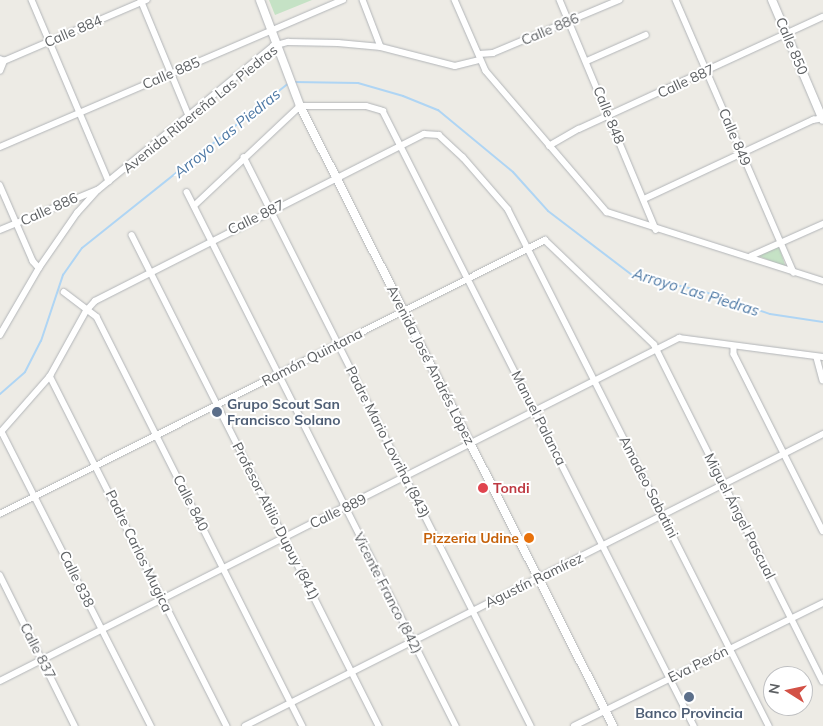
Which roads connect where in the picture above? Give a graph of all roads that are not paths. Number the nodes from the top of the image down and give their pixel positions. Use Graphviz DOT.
graph roads {
  1 [pos="32,0"];
  2 [pos="260,0"];
  3 [pos="343,0"];
  4 [pos="363,0"];
  5 [pos="455,0"];
  6 [pos="560,0"];
  7 [pos="619,0"];
  8 [pos="676,0"];
  9 [pos="772,0"];
  10 [pos="143,1"];
  11 [pos="823,17"];
  12 [pos="569,21"];
  13 [pos="272,30"];
  14 [pos="787,33"];
  15 [pos="646,35"];
  16 [pos="50,41"];
  17 [pos="381,47"];
  18 [pos="280,48"];
  19 [pos="479,57"];
  20 [pos="2,60"];
  21 [pos="587,61"];
  22 [pos="0,71"];
  23 [pos="707,71"];
  24 [pos="171,72"];
  25 [pos="300,106"];
  26 [pos="79,112"];
  27 [pos="189,116"];
  28 [pos="609,117"];
  29 [pos="823,119"];
  30 [pos="401,145"];
  31 [pos="549,146"];
  32 [pos="0,147"];
  33 [pos="742,152"];
  34 [pos="244,157"];
  35 [pos="337,177"];
  36 [pos="109,181"];
  37 [pos="0,185"];
  38 [pos="98,190"];
  39 [pos="187,192"];
  40 [pos="644,199"];
  41 [pos="194,206"];
  42 [pos="271,210"];
  43 [pos="16,223"];
  44 [pos="823,224"];
  45 [pos="0,230"];
  46 [pos="656,230"];
  47 [pos="132,235"];
  48 [pos="211,240"];
  49 [pos="780,243"];
  50 [pos="528,248"];
  51 [pos="751,256"];
  52 [pos="39,268"];
  53 [pos="150,271"];
  54 [pos="794,273"];
  55 [pos="468,278"];
  56 [pos="823,281"];
  57 [pos="64,292"];
  58 [pos="88,307"];
  59 [pos="403,310"];
  60 [pos="0,335"];
  61 [pos="338,344"];
  62 [pos="734,346"];
  63 [pos="657,350"];
  64 [pos="820,358"];
  65 [pos="278,374"];
  66 [pos="50,376"];
  67 [pos="823,380"];
  68 [pos="596,382"];
  69 [pos="217,404"];
  70 [pos="536,412"];
  71 [pos="1,432"];
  72 [pos="156,434"];
  73 [pos="823,434"];
  74 [pos="471,444"];
  75 [pos="785,454"];
  76 [pos="96,465"];
  77 [pos="406,477"];
  78 [pos="724,484"];
  79 [pos="36,496"];
  80 [pos="345,508"];
  81 [pos="0,514"];
  82 [pos="663,515"];
  83 [pos="823,531"];
  84 [pos="284,538"];
  85 [pos="602,546"];
  86 [pos="224,568"];
  87 [pos="0,575"];
  88 [pos="538,578"];
  89 [pos="163,599"];
  90 [pos="823,603"];
  91 [pos="472,610"];
  92 [pos="791,618"];
  93 [pos="102,630"];
  94 [pos="413,641"];
  95 [pos="730,648"];
  96 [pos="43,660"];
  97 [pos="352,671"];
  98 [pos="670,678"];
  99 [pos="0,681"];
  100 [pos="823,681"];
  101 [pos="291,702"];
  102 [pos="605,710"];
  103 [pos="75,726"];
  104 [pos="151,726"];
  105 [pos="227,726"];
  106 [pos="245,726"];
  107 [pos="303,726"];
  108 [pos="379,726"];
  109 [pos="456,726"];
  110 [pos="531,726"];
  111 [pos="574,726"];
  112 [pos="613,726"];
  113 [pos="694,726"];
  114 [pos="769,726"];
  1 -- 16 [label="street"];
  2 -- 13 [label="main road, Avenida José Andrés López"];
  3 -- 13 [label="street, Calle 885"];
  4 -- 17 [label="street"];
  5 -- 19 [label="street"];
  6 -- 12 [label="street, Calle 848"];
  7 -- 12 [label="street, Calle 886"];
  8 -- 23 [label="street, Calle 849"];
  9 -- 14 [label="main road, Calle 850"];
  10 -- 16 [label="street, Calle 884"];
  10 -- 24 [label="street"];
  11 -- 14 [label="street, Calle 887"];
  12 -- 19 [label="street, Calle 886"];
  12 -- 21 [label="street, Calle 848"];
  13 -- 18 [label="main road, Avenida José Andrés López"];
  13 -- 24 [label="street, Calle 885"];
  14 -- 23 [label="street, Calle 887"];
  14 -- 29 [label="main road, Calle 850"];
  15 -- 21 [label="street"];
  16 -- 20 [label="street, Calle 884"];
  16 -- 26 [label="street"];
  17 -- 18 [label="street, Avenida Ribereña Las Piedras"];
  17 -- 19 [label="street, Avenida Ribereña Las Piedras"];
  18 -- 25 [label="main road, Avenida José Andrés López"];
  18 -- 27 [label="street, Avenida Ribereña Las Piedras"];
  19 -- 31 [label="street"];
  20 -- 22 [label="street"];
  21 -- 28 [label="street, Calle 848"];
  23 -- 28 [label="street, Calle 887"];
  23 -- 33 [label="street, Calle 849"];
  24 -- 26 [label="street, Calle 885"];
  24 -- 27 [label="street"];
  25 -- 30 [label="street, Manuel Palanca"];
  25 -- 34 [label="street"];
  25 -- 35 [label="main road, Avenida José Andrés López"];
  26 -- 32 [label="street, Calle 885"];
  26 -- 36 [label="street"];
  27 -- 36 [label="street, Avenida Ribereña Las Piedras"];
  28 -- 31 [label="street, Calle 887"];
  28 -- 40 [label="street, Calle 848"];
  29 -- 33 [label="street"];
  30 -- 35 [label="street, Calle 887"];
  30 -- 50 [label="street, Calle 887"];
  30 -- 55 [label="street, Manuel Palanca"];
  31 -- 46 [label="street"];
  33 -- 40 [label="street"];
  33 -- 49 [label="street, Calle 849"];
  34 -- 41 [label="street"];
  34 -- 42 [label="street, Padre Mario Lovriha (843)"];
  35 -- 42 [label="street, Calle 887"];
  35 -- 59 [label="main road, Avenida José Andrés López"];
  36 -- 38 [label="street, Avenida Ribereña Las Piedras"];
  37 -- 43 [label="street"];
  38 -- 43 [label="street, Calle 886"];
  38 -- 52 [label="street, Avenida Ribereña Las Piedras"];
  39 -- 41 [label="street, Vicente Franco (842)"];
  40 -- 46 [label="street, Calle 848"];
  41 -- 48 [label="street, Vicente Franco (842)"];
  42 -- 48 [label="street, Calle 887"];
  42 -- 61 [label="street, Padre Mario Lovriha (843)"];
  43 -- 45 [label="street, Calle 886"];
  43 -- 52 [label="street"];
  44 -- 49 [label="street"];
  46 -- 51 [label="street"];
  47 -- 53 [label="street, Profesor Atilio Dupuy (841)"];
  48 -- 53 [label="street, Calle 887"];
  48 -- 65 [label="street, Vicente Franco (842)"];
  49 -- 51 [label="street"];
  49 -- 54 [label="street, Calle 849"];
  50 -- 55 [label="street, Ramón Quintana"];
  50 -- 63 [label="street, Ramón Quintana"];
  50 -- 68 [label="street, Amadeo Sabatini"];
  51 -- 54 [label="street"];
  52 -- 60 [label="street, Avenida Ribereña Las Piedras"];
  53 -- 58 [label="street, Calle 887"];
  53 -- 69 [label="street, Profesor Atilio Dupuy (841)"];
  54 -- 56 [label="street"];
  55 -- 59 [label="street, Ramón Quintana"];
  55 -- 70 [label="street, Manuel Palanca"];
  57 -- 58 [label="street, Calle 840"];
  58 -- 66 [label="street"];
  58 -- 72 [label="street, Calle 840"];
  59 -- 61 [label="street, Ramón Quintana"];
  59 -- 74 [label="main road, Avenida José Andrés López"];
  61 -- 65 [label="street, Ramón Quintana"];
  61 -- 77 [label="street, Padre Mario Lovriha (843)"];
  62 -- 63 [label="street, Calle 889"];
  62 -- 64 [label="street"];
  62 -- 75 [label="street"];
  63 -- 68 [label="street, Calle 889"];
  63 -- 78 [label="street, Miguel Ángel Pascual"];
  64 -- 67 [label="street"];
  65 -- 69 [label="street, Ramón Quintana"];
  65 -- 80 [label="street, Vicente Franco (842)"];
  66 -- 71 [label="street"];
  66 -- 76 [label="street, Padre Carlos Mugica"];
  68 -- 70 [label="street, Calle 889"];
  68 -- 82 [label="street, Amadeo Sabatini"];
  69 -- 72 [label="street, Ramón Quintana"];
  69 -- 84 [label="street, Profesor Atilio Dupuy (841)"];
  70 -- 74 [label="street, Calle 889"];
  70 -- 85 [label="street, Manuel Palanca"];
  71 -- 79 [label="street, Calle 838"];
  72 -- 76 [label="street, Ramón Quintana"];
  72 -- 86 [label="street, Calle 840"];
  73 -- 75 [label="street, Agustín Ramírez"];
  74 -- 77 [label="street, Calle 889"];
  74 -- 88 [label="main road, Avenida José Andrés López"];
  75 -- 78 [label="street, Agustín Ramírez"];
  75 -- 83 [label="street"];
  76 -- 79 [label="street, Ramón Quintana"];
  76 -- 89 [label="street, Padre Carlos Mugica"];
  77 -- 80 [label="street, Calle 889"];
  77 -- 91 [label="street, Padre Mario Lovriha (843)"];
  78 -- 82 [label="street, Agustín Ramírez"];
  78 -- 92 [label="street, Miguel Ángel Pascual"];
  79 -- 81 [label="street, Ramón Quintana"];
  79 -- 93 [label="street, Calle 838"];
  80 -- 84 [label="street, Calle 889"];
  80 -- 94 [label="street, Vicente Franco (842)"];
  82 -- 85 [label="street, Agustín Ramírez"];
  82 -- 95 [label="street, Amadeo Sabatini"];
  84 -- 86 [label="street, Calle 889"];
  84 -- 97 [label="street, Profesor Atilio Dupuy (841)"];
  85 -- 88 [label="street, Agustín Ramírez"];
  85 -- 98 [label="street, Manuel Palanca"];
  86 -- 89 [label="street, Calle 889"];
  86 -- 101 [label="street, Calle 840"];
  87 -- 96 [label="street, Calle 837"];
  88 -- 91 [label="street, Agustín Ramírez"];
  88 -- 102 [label="main road, Avenida José Andrés López"];
  89 -- 93 [label="street, Calle 889"];
  89 -- 105 [label="street, Padre Carlos Mugica"];
  90 -- 92 [label="street, Eva Perón"];
  91 -- 94 [label="street, Agustín Ramírez"];
  91 -- 110 [label="street, Padre Mario Lovriha (843)"];
  92 -- 95 [label="street, Eva Perón"];
  92 -- 100 [label="street, Miguel Ángel Pascual"];
  93 -- 96 [label="street, Calle 889"];
  93 -- 104 [label="street, Calle 838"];
  94 -- 97 [label="street, Agustín Ramírez"];
  94 -- 109 [label="street, Vicente Franco (842)"];
  95 -- 98 [label="street, Eva Perón"];
  95 -- 114 [label="street, Amadeo Sabatini"];
  96 -- 99 [label="street, Calle 889"];
  96 -- 103 [label="street, Calle 837"];
  97 -- 101 [label="street, Agustín Ramírez"];
  97 -- 108 [label="street, Profesor Atilio Dupuy (841)"];
  98 -- 102 [label="street, Eva Perón"];
  98 -- 113 [label="street, Manuel Palanca"];
  101 -- 106 [label="street, Agustín Ramírez"];
  101 -- 107 [label="street, Calle 840"];
  102 -- 111 [label="street, Eva Perón"];
  102 -- 112 [label="main road, Avenida José Andrés López"];
}
